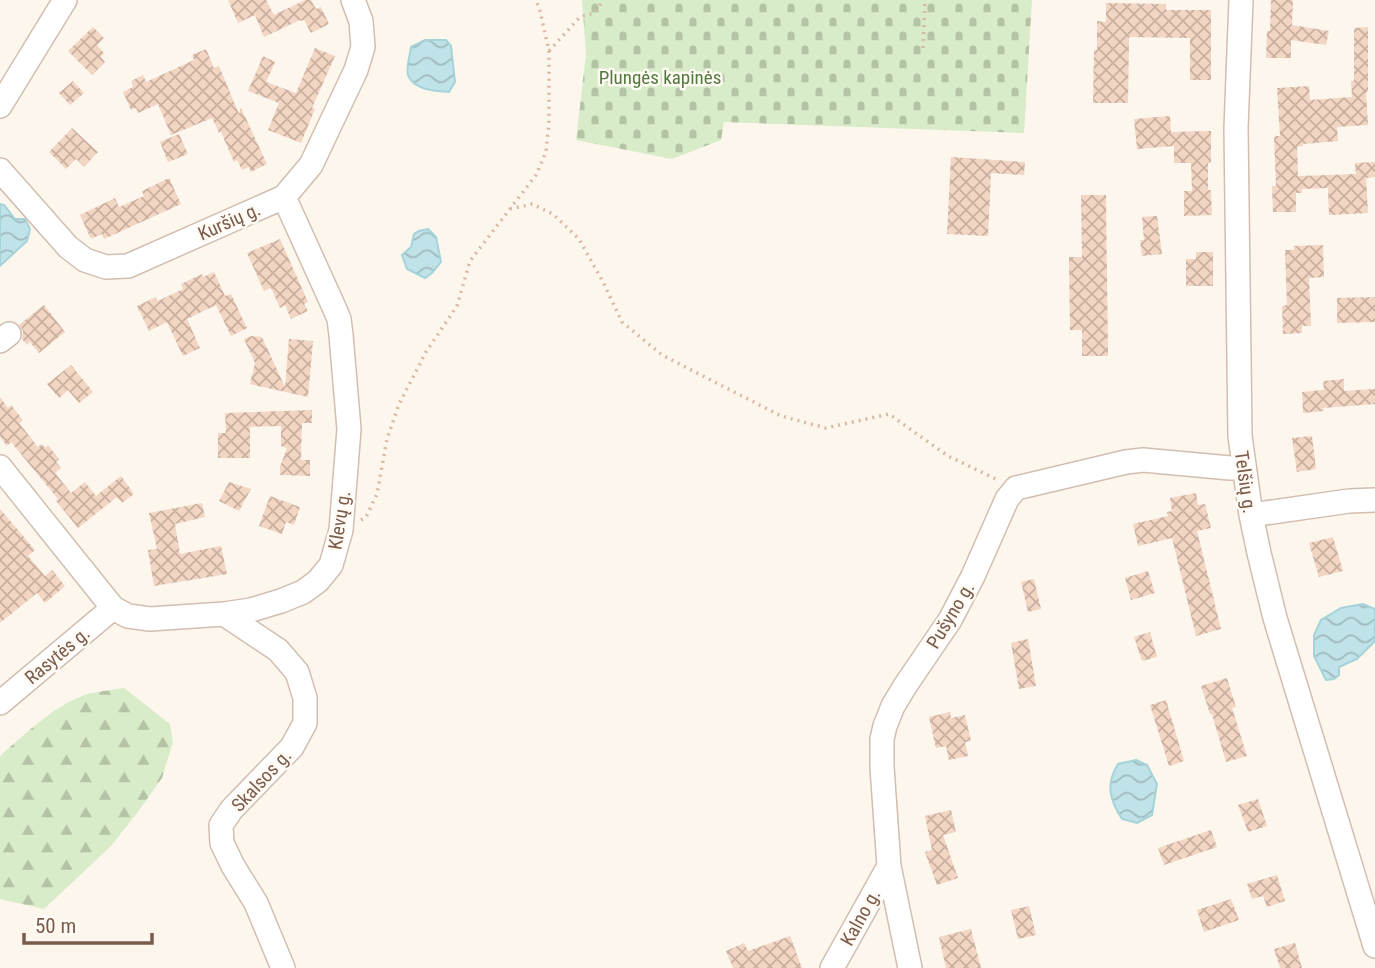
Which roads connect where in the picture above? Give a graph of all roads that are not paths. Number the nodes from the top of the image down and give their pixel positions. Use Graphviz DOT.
graph roads {
  1 [pos="65,0"];
  2 [pos="353,0"];
  3 [pos="1241,0"];
  4 [pos="0,106"];
  5 [pos="0,170"];
  6 [pos="284,197"];
  7 [pos="0,467"];
  8 [pos="1243,468"];
  9 [pos="1375,499"];
  10 [pos="1251,515"];
  11 [pos="113,608"];
  12 [pos="224,614"];
  13 [pos="0,703"];
  14 [pos="889,866"];
  15 [pos="1375,946"];
  16 [pos="283,968"];
  17 [pos="832,968"];
  18 [pos="910,968"];
  1 -- 4 [label="street"];
  2 -- 6 [label="street, Kuršių g."];
  3 -- 8 [label="street, Telšių g."];
  5 -- 6 [label="street, Kuršių g."];
  6 -- 12 [label="street, Klevų g."];
  7 -- 11 [label="street"];
  8 -- 10 [label="street, Telšių g."];
  8 -- 14 [label="street, Pušyno g."];
  9 -- 10 [label="street"];
  10 -- 15 [label="street, Telšių g."];
  11 -- 12 [label="street, Klevų g."];
  11 -- 13 [label="street, Rasytės g."];
  12 -- 16 [label="street, Skalsos g."];
  14 -- 17 [label="street, Kalno g."];
  14 -- 18 [label="street, Pušyno g."];
}
